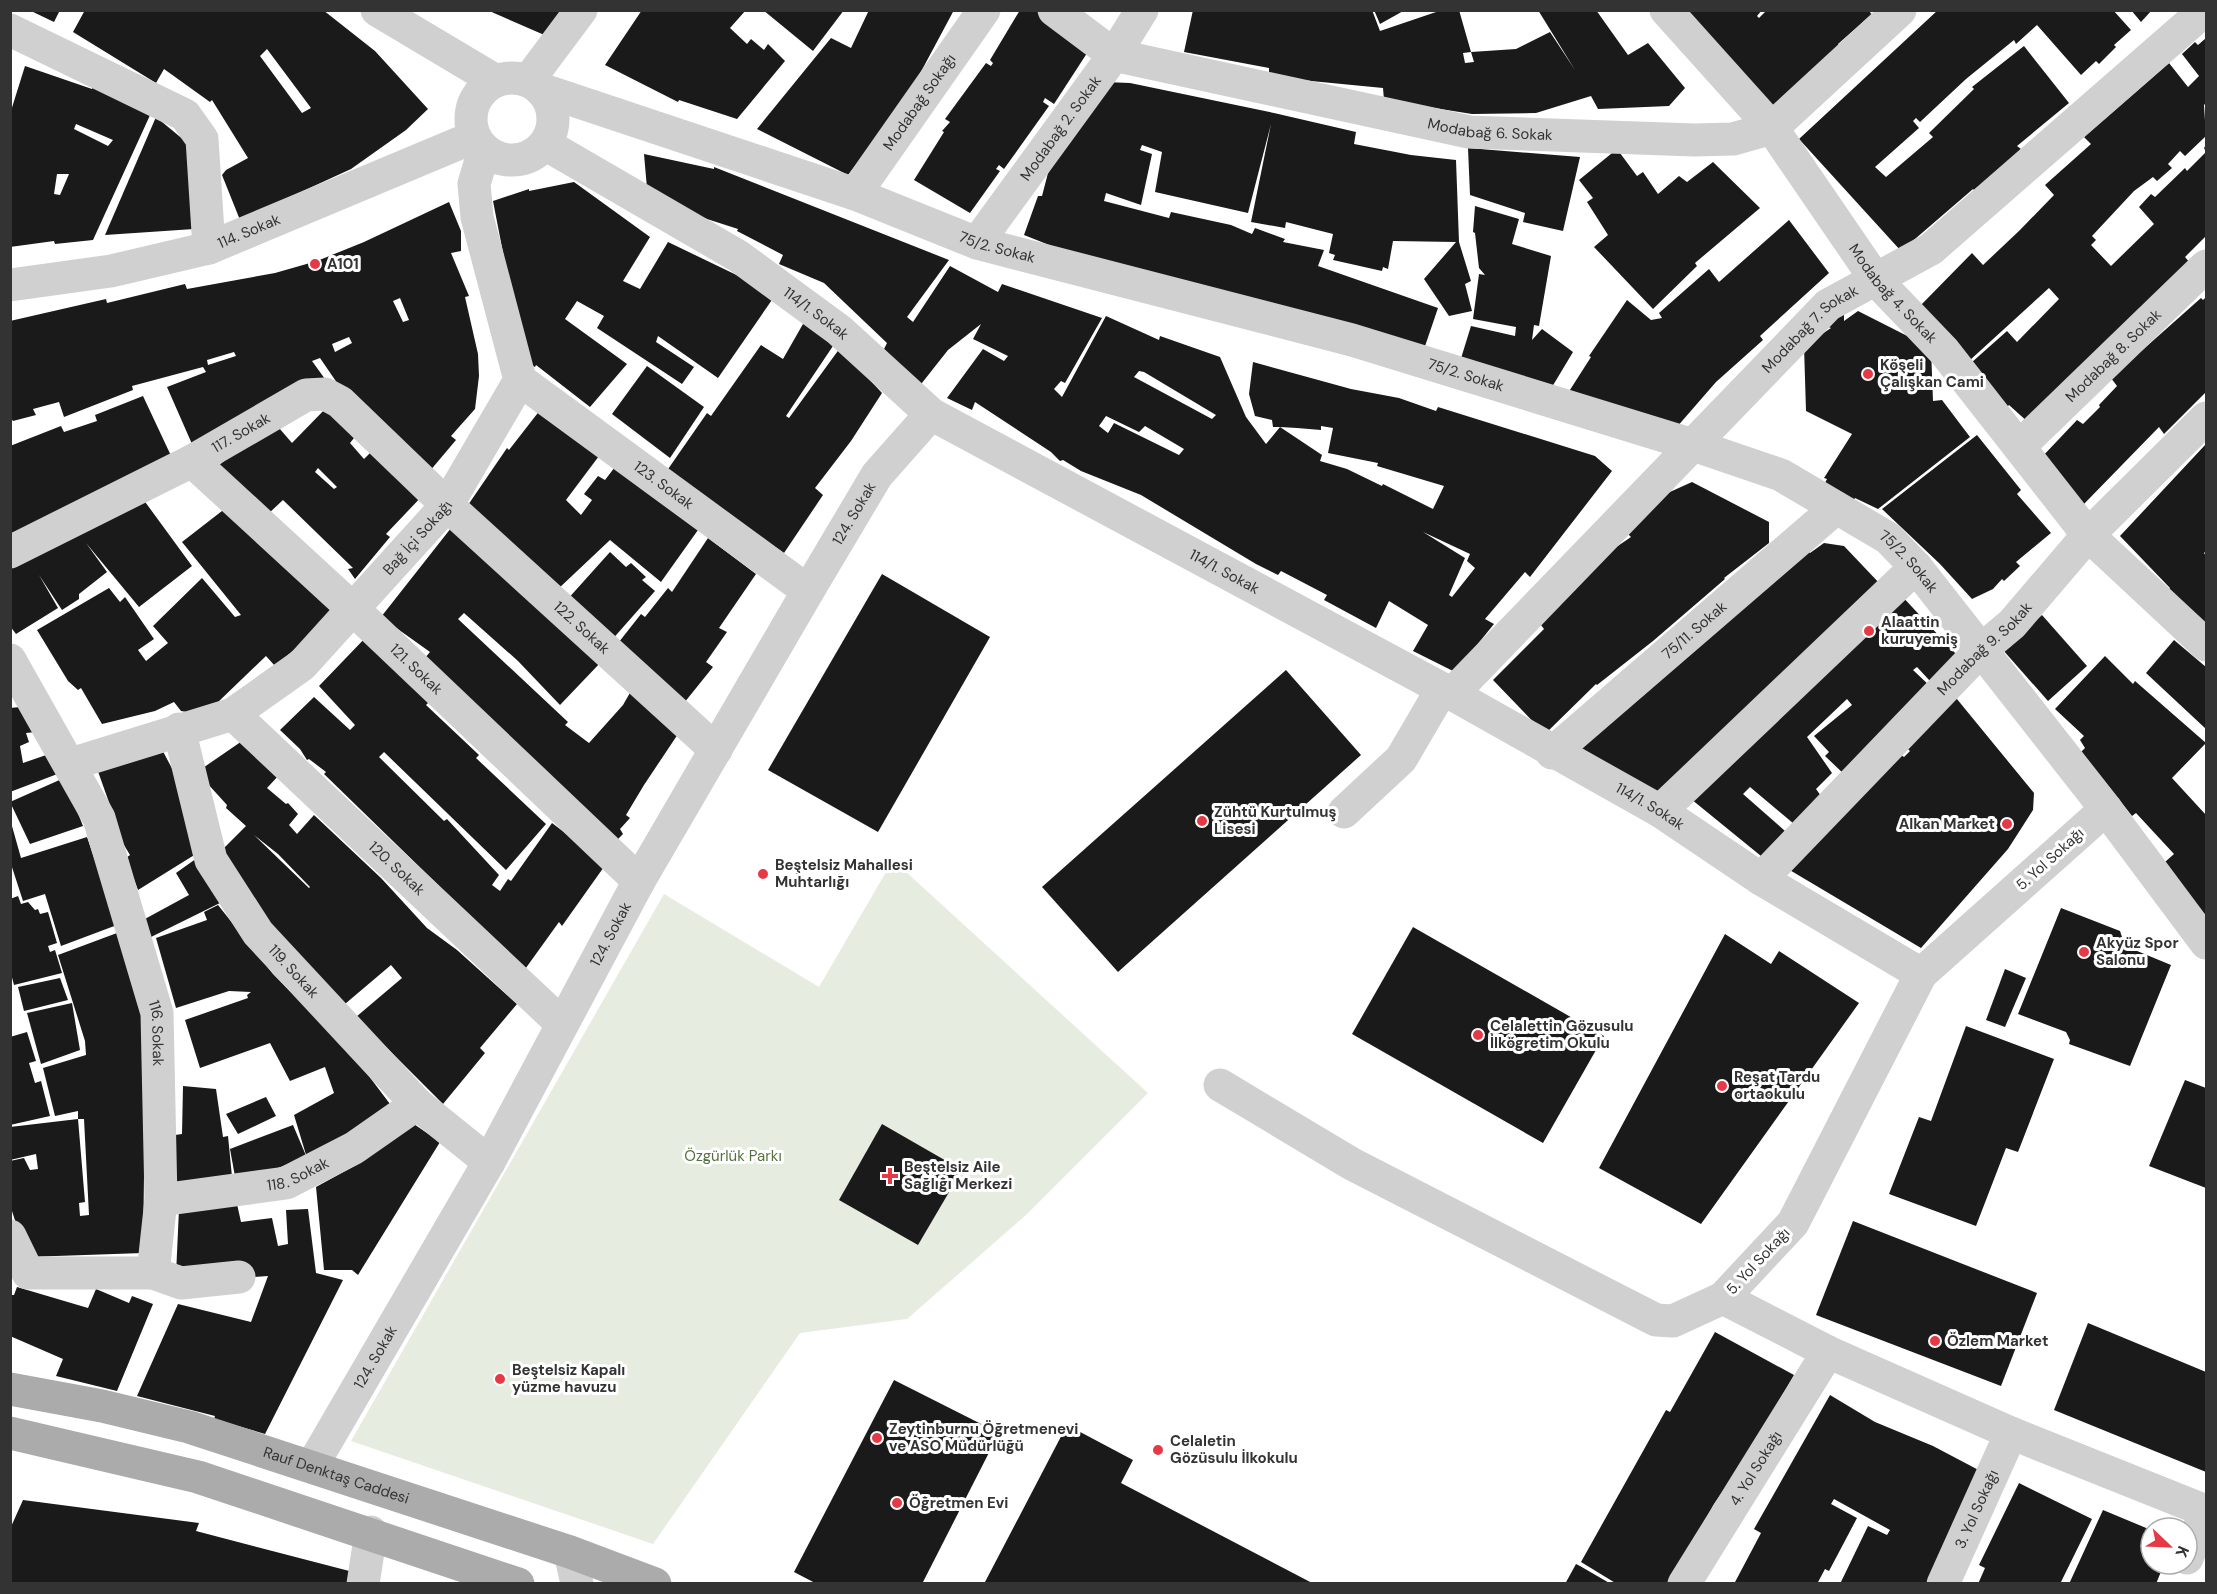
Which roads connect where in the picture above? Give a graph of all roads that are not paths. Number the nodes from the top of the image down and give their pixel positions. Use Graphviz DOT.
graph roads {
  1 [pos="377,10"];
  2 [pos="581,10"];
  3 [pos="984,10"];
  4 [pos="1054,10"];
  5 [pos="1666,10"];
  6 [pos="1900,10"];
  7 [pos="2205,10"];
  8 [pos="1145,13"];
  9 [pos="10,30"];
  10 [pos="1114,55"];
  11 [pos="496,81"];
  12 [pos="534,85"];
  13 [pos="1772,128"];
  14 [pos="479,143"];
  15 [pos="545,144"];
  16 [pos="855,194"];
  17 [pos="977,243"];
  18 [pos="209,248"];
  19 [pos="2206,266"];
  20 [pos="1876,280"];
  21 [pos="10,285"];
  22 [pos="520,380"];
  23 [pos="931,414"];
  24 [pos="2206,418"];
  25 [pos="1693,445"];
  26 [pos="2020,446"];
  27 [pos="192,461"];
  28 [pos="447,505"];
  29 [pos="1836,508"];
  30 [pos="2088,535"];
  31 [pos="10,552"];
  32 [pos="1916,567"];
  33 [pos="807,591"];
  34 [pos="354,610"];
  35 [pos="2206,645"];
  36 [pos="1981,650"];
  37 [pos="10,660"];
  38 [pos="1447,691"];
  39 [pos="233,714"];
  40 [pos="179,729"];
  41 [pos="716,750"];
  42 [pos="1552,753"];
  43 [pos="71,764"];
  44 [pos="2106,809"];
  45 [pos="1660,811"];
  46 [pos="1344,812"];
  47 [pos="1761,879"];
  48 [pos="639,881"];
  49 [pos="2206,943"];
  50 [pos="1921,974"];
  51 [pos="561,1023"];
  52 [pos="1220,1085"];
  53 [pos="417,1104"];
  54 [pos="489,1162"];
  55 [pos="161,1200"];
  56 [pos="10,1236"];
  57 [pos="153,1273"];
  58 [pos="239,1277"];
  59 [pos="1723,1298"];
  60 [pos="1827,1352"];
  61 [pos="10,1389"];
  62 [pos="10,1433"];
  63 [pos="2011,1433"];
  64 [pos="312,1466"];
  65 [pos="2206,1511"];
  66 [pos="2199,1528"];
  67 [pos="371,1533"];
  68 [pos="570,1552"];
  69 [pos="363,1584"];
  70 [pos="518,1584"];
  71 [pos="577,1584"];
  72 [pos="655,1584"];
  73 [pos="1684,1584"];
  74 [pos="1943,1584"];
  1 -- 11 [label="street"];
  2 -- 12 [label="street"];
  3 -- 16 [label="street, Modabağ Sokağı"];
  4 -- 10 [label="street, Modabağ 6. Sokak"];
  5 -- 13 [label="street, Modabağ 4. Sokak"];
  6 -- 13 [label="street, Modabağ 6. Sokak"];
  7 -- 20 [label="street, Modabağ 7. Sokak"];
  8 -- 10 [label="street, Modabağ 2. Sokak"];
  9 -- 18 [label="street"];
  10 -- 13 [label="street, Modabağ 6. Sokak"];
  10 -- 17 [label="street, Modabağ 2. Sokak"];
  11 -- 12 [label="street"];
  11 -- 14 [label="street"];
  12 -- 15 [label="street"];
  12 -- 16 [label="street, 75/2. Sokak"];
  13 -- 20 [label="street, Modabağ 4. Sokak"];
  14 -- 15 [label="street"];
  14 -- 18 [label="street, 114. Sokak"];
  14 -- 22 [label="street"];
  15 -- 23 [label="street, 114/1. Sokak"];
  16 -- 17 [label="street, 75/2. Sokak"];
  17 -- 25 [label="street, 75/2. Sokak"];
  18 -- 21 [label="street, 114. Sokak"];
  19 -- 26 [label="street, Modabağ 8. Sokak"];
  20 -- 25 [label="street, Modabağ 7. Sokak"];
  20 -- 26 [label="street, Modabağ 4. Sokak"];
  22 -- 28 [label="street, Bağ İçi Sokağı"];
  22 -- 33 [label="street, 123. Sokak"];
  23 -- 33 [label="street, 124. Sokak"];
  23 -- 38 [label="street, 114/1. Sokak"];
  24 -- 30 [label="street, Modabağ 9. Sokak"];
  25 -- 29 [label="street, 75/2. Sokak"];
  25 -- 38 [label="street, Modabağ 7. Sokak"];
  26 -- 30 [label="street, Modabağ 4. Sokak"];
  27 -- 28 [label="street, 117. Sokak"];
  27 -- 31 [label="street, 117. Sokak"];
  27 -- 34 [label="street, 121. Sokak"];
  28 -- 34 [label="street, Bağ İçi Sokağı"];
  28 -- 41 [label="street, 122. Sokak"];
  29 -- 32 [label="street, 75/2. Sokak"];
  29 -- 42 [label="street, 75/11. Sokak"];
  30 -- 35 [label="street, Modabağ 4. Sokak"];
  30 -- 36 [label="street, Modabağ 9. Sokak"];
  32 -- 36 [label="street, 75/2. Sokak"];
  32 -- 45 [label="street"];
  33 -- 41 [label="street, 124. Sokak"];
  34 -- 39 [label="street, Bağ İçi Sokağı"];
  34 -- 48 [label="street, 121. Sokak"];
  36 -- 44 [label="street, 75/2. Sokak"];
  36 -- 47 [label="street, Modabağ 9. Sokak"];
  37 -- 43 [label="street, 116. Sokak"];
  38 -- 42 [label="street, 114/1. Sokak"];
  38 -- 46 [label="street, Modabağ 7. Sokak"];
  39 -- 40 [label="street, Bağ İçi Sokağı"];
  39 -- 51 [label="street, 120. Sokak"];
  40 -- 43 [label="street, Bağ İçi Sokağı"];
  40 -- 53 [label="street, 119. Sokak"];
  41 -- 48 [label="street, 124. Sokak"];
  42 -- 45 [label="street, 114/1. Sokak"];
  43 -- 55 [label="street, 116. Sokak"];
  44 -- 49 [label="street, 75/2. Sokak"];
  44 -- 50 [label="street, 5. Yol Sokağı"];
  45 -- 47 [label="street, 114/1. Sokak"];
  47 -- 50 [label="street, 114/1. Sokak"];
  48 -- 51 [label="street, 124. Sokak"];
  50 -- 59 [label="street, 5. Yol Sokağı"];
  51 -- 54 [label="street, 124. Sokak"];
  52 -- 59 [label="street"];
  53 -- 54 [label="street, 119. Sokak"];
  53 -- 55 [label="street, 118. Sokak"];
  54 -- 64 [label="street, 124. Sokak"];
  55 -- 57 [label="street, 116. Sokak"];
  56 -- 57 [label="street"];
  57 -- 58 [label="street"];
  59 -- 60 [label="street, 5. Yol Sokağı"];
  60 -- 63 [label="street, 5. Yol Sokağı"];
  60 -- 73 [label="street, 4. Yol Sokağı"];
  61 -- 64 [label="main road, Rauf Denktaş Caddesi"];
  62 -- 67 [label="main road"];
  63 -- 65 [label="street, 5. Yol Sokağı"];
  63 -- 74 [label="street, 3. Yol Sokağı"];
  64 -- 68 [label="main road, Rauf Denktaş Caddesi"];
  65 -- 66 [label="street"];
  67 -- 69 [label="street"];
  67 -- 70 [label="main road"];
  68 -- 71 [label="street"];
  68 -- 72 [label="main road, Rauf Denktaş Caddesi"];
}
